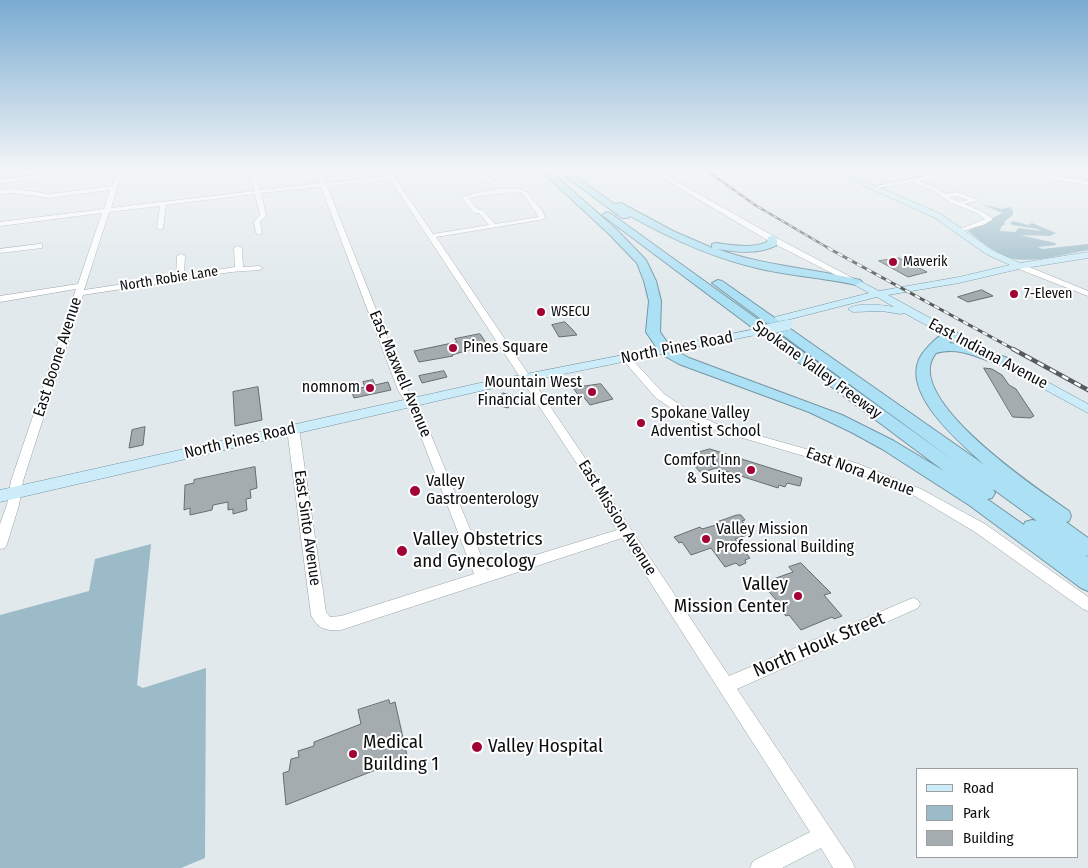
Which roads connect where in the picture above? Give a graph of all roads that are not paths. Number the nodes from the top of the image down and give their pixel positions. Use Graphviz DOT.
graph roads {
  1 [pos="107,211"];
  2 [pos="111,211"];
  3 [pos="162,211"];
  4 [pos="262,211"];
  5 [pos="334,211"];
  6 [pos="414,211"];
  7 [pos="475,211"];
  8 [pos="538,211"];
  9 [pos="590,211"];
  10 [pos="601,211"];
  11 [pos="617,211"];
  12 [pos="627,211"];
  13 [pos="723,211"];
  14 [pos="925,211"];
  15 [pos="972,211"];
  16 [pos="647,223"];
  17 [pos="0,224"];
  18 [pos="493,226"];
  19 [pos="160,228"];
  20 [pos="960,231"];
  21 [pos="259,233"];
  22 [pos="431,236"];
  23 [pos="772,238"];
  24 [pos="39,246"];
  25 [pos="238,248"];
  26 [pos="0,251"];
  27 [pos="181,256"];
  28 [pos="1088,256"];
  29 [pos="1019,266"];
  30 [pos="259,268"];
  31 [pos="239,270"];
  32 [pos="180,277"];
  33 [pos="856,282"];
  34 [pos="80,289"];
  35 [pos="904,292"];
  36 [pos="1088,294"];
  37 [pos="883,297"];
  38 [pos="0,298"];
  39 [pos="853,309"];
  40 [pos="913,314"];
  41 [pos="784,322"];
  42 [pos="952,334"];
  43 [pos="663,347"];
  44 [pos="932,351"];
  45 [pos="626,358"];
  46 [pos="1005,362"];
  47 [pos="524,375"];
  48 [pos="410,402"];
  49 [pos="1088,409"];
  50 [pos="293,429"];
  51 [pos="16,492"];
  52 [pos="0,496"];
  53 [pos="625,532"];
  54 [pos="1088,536"];
  55 [pos="0,544"];
  56 [pos="1088,548"];
  57 [pos="1088,568"];
  58 [pos="483,578"];
  59 [pos="1088,582"];
  60 [pos="913,604"];
  61 [pos="1088,605"];
  62 [pos="725,686"];
  63 [pos="824,836"];
  64 [pos="760,868"];
  65 [pos="845,868"];
  1 -- 2 [label="street"];
  1 -- 17 [label="street"];
  1 -- 34 [label="street, East Boone Avenue"];
  3 -- 19 [label="street"];
  4 -- 21 [label="street"];
  5 -- 48 [label="street, East Maxwell Avenue"];
  6 -- 22 [label="street, East Mission Avenue"];
  7 -- 18 [label="street"];
  8 -- 18 [label="street"];
  9 -- 43 [label="highway"];
  10 -- 57 [label="highway, Spokane Valley Freeway"];
  11 -- 56 [label="highway, Spokane Valley Freeway"];
  12 -- 16 [label="highway"];
  13 -- 23 [label="street"];
  14 -- 20 [label="main road"];
  15 -- 20 [label="street"];
  16 -- 23 [label="highway"];
  16 -- 33 [label="highway"];
  18 -- 22 [label="street"];
  20 -- 29 [label="main road"];
  22 -- 47 [label="street, East Mission Avenue"];
  23 -- 33 [label="street"];
  24 -- 26 [label="street"];
  25 -- 31 [label="street"];
  27 -- 32 [label="street"];
  28 -- 29 [label="main road, North Pines Road"];
  29 -- 35 [label="main road, North Pines Road"];
  29 -- 36 [label="street"];
  30 -- 31 [label="street, North Robie Lane"];
  31 -- 32 [label="street, North Robie Lane"];
  32 -- 34 [label="street, North Robie Lane"];
  33 -- 35 [label="main road"];
  33 -- 37 [label="main road, East Indiana Avenue"];
  34 -- 38 [label="street, North Robie Lane"];
  34 -- 51 [label="street, East Boone Avenue"];
  35 -- 37 [label="main road, North Pines Road"];
  35 -- 40 [label="main road"];
  37 -- 39 [label="main road, North Pines Road"];
  37 -- 40 [label="main road, East Indiana Avenue"];
  37 -- 41 [label="main road, North Pines Road"];
  39 -- 40 [label="main road"];
  39 -- 41 [label="main road, North Pines Road"];
  40 -- 42 [label="main road, East Indiana Avenue"];
  41 -- 43 [label="main road, North Pines Road, bridge"];
  42 -- 44 [label="highway"];
  42 -- 46 [label="main road, East Indiana Avenue"];
  43 -- 45 [label="main road, North Pines Road"];
  43 -- 47 [label="main road, North Pines Road"];
  43 -- 59 [label="highway"];
  44 -- 46 [label="highway"];
  44 -- 54 [label="highway"];
  45 -- 47 [label="main road, North Pines Road"];
  45 -- 61 [label="street, East Nora Avenue"];
  46 -- 49 [label="main road, East Indiana Avenue"];
  47 -- 48 [label="main road, North Pines Road"];
  47 -- 53 [label="street, East Mission Avenue"];
  48 -- 50 [label="main road, North Pines Road"];
  48 -- 58 [label="street, East Maxwell Avenue"];
  50 -- 51 [label="main road, North Pines Road"];
  50 -- 58 [label="street, East Sinto Avenue"];
  51 -- 52 [label="main road, North Pines Road"];
  51 -- 55 [label="street, East Boone Avenue"];
  53 -- 58 [label="street"];
  53 -- 62 [label="street, East Mission Avenue"];
  60 -- 62 [label="street, North Houk Street"];
  62 -- 63 [label="street, East Mission Avenue"];
  63 -- 64 [label="street"];
  63 -- 65 [label="street, East Mission Avenue"];
}
